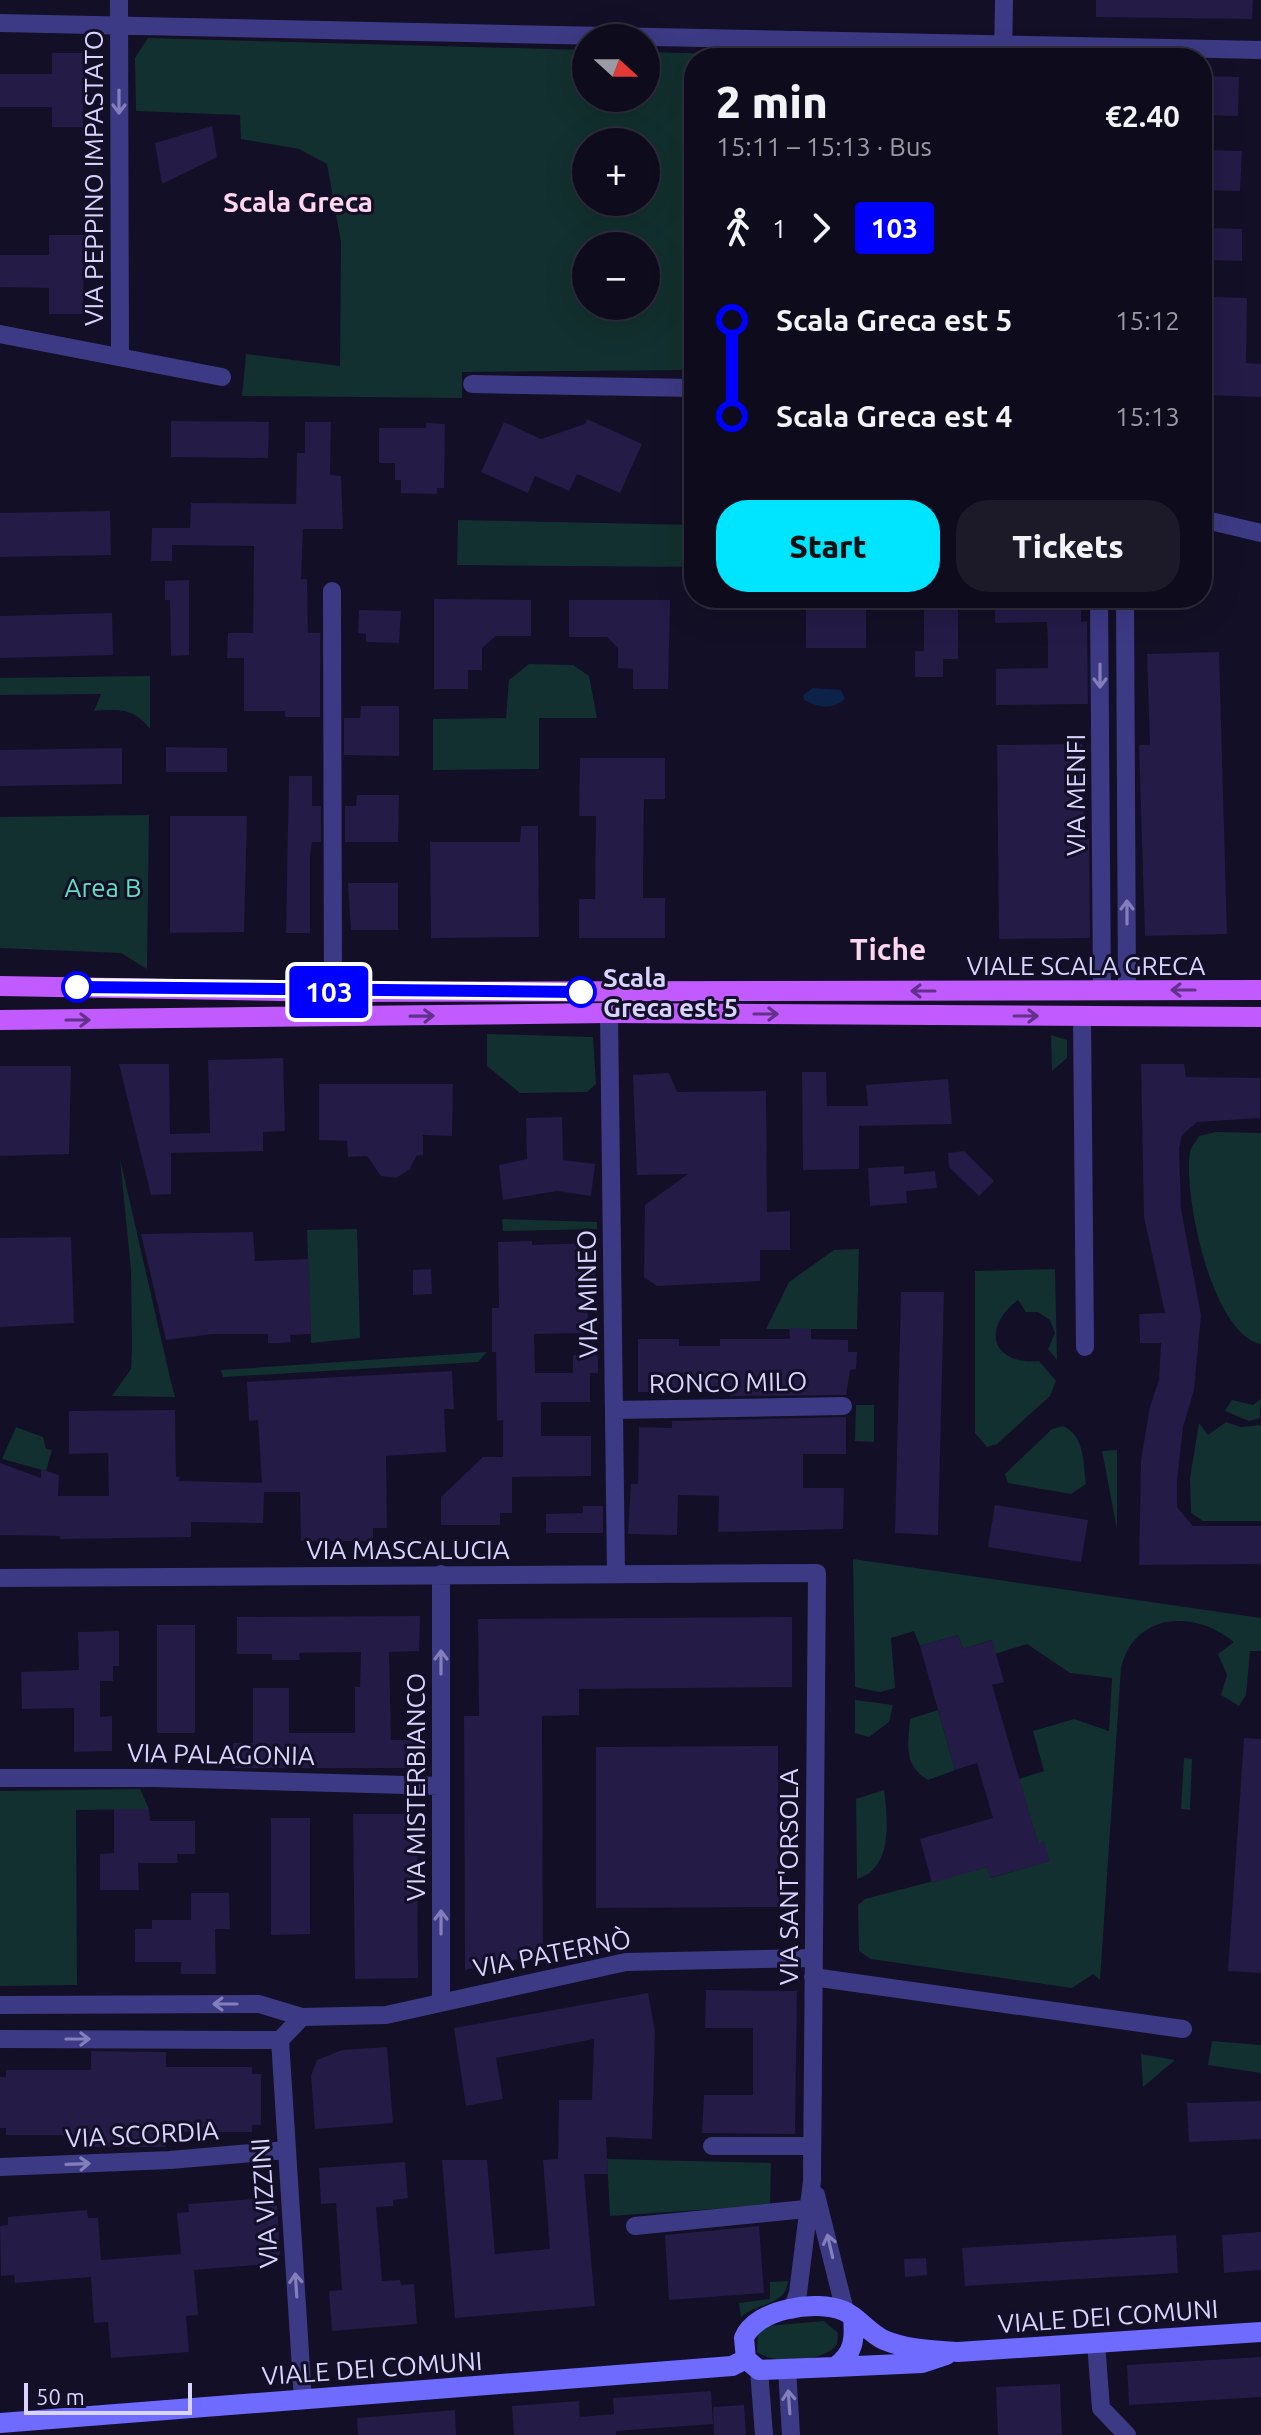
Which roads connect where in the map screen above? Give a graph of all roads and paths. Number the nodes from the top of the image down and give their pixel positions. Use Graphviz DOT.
graph roads {
  1 [pos="119,0"];
  2 [pos="1004,0"];
  3 [pos="0,23"];
  4 [pos="118,24"];
  5 [pos="877,48"];
  6 [pos="1003,48"];
  7 [pos="1212,50"];
  8 [pos="1261,50"];
  9 [pos="0,334"];
  10 [pos="120,357"];
  11 [pos="222,377"];
  12 [pos="472,384"];
  13 [pos="684,388"];
  14 [pos="1212,521"];
  15 [pos="1261,533"];
  16 [pos="332,591"];
  17 [pos="1099,608"];
  18 [pos="1125,608"];
  19 [pos="1100,726"];
  20 [pos="1126,726"];
  21 [pos="0,986"];
  22 [pos="1127,990"];
  23 [pos="1261,990"];
  24 [pos="1102,991"];
  25 [pos="333,992"];
  26 [pos="609,1013"];
  27 [pos="1082,1016"];
  28 [pos="1261,1017"];
  29 [pos="0,1020"];
  30 [pos="1085,1347"];
  31 [pos="843,1406"];
  32 [pos="614,1410"];
  33 [pos="817,1573"];
  34 [pos="441,1574"];
  35 [pos="616,1574"];
  36 [pos="0,1578"];
  37 [pos="0,1778"];
  38 [pos="441,1786"];
  39 [pos="813,1958"];
  40 [pos="813,1977"];
  41 [pos="441,2000"];
  42 [pos="0,2005"];
  43 [pos="302,2017"];
  44 [pos="1183,2029"];
  45 [pos="0,2039"];
  46 [pos="280,2040"];
  47 [pos="712,2146"];
  48 [pos="812,2146"];
  49 [pos="287,2150"];
  50 [pos="0,2167"];
  51 [pos="813,2209"];
  52 [pos="635,2226"];
  53 [pos="792,2310"];
  54 [pos="849,2314"];
  55 [pos="1261,2332"];
  56 [pos="1096,2343"];
  57 [pos="958,2352"];
  58 [pos="752,2365"];
  59 [pos="835,2367"];
  60 [pos="787,2369"];
  61 [pos="303,2400"];
  62 [pos="0,2423"];
  63 [pos="764,2435"];
  64 [pos="791,2435"];
  65 [pos="1127,2435"];
  1 -- 4 [label="street, VIA PEPPINO IMPASTATO"];
  2 -- 6 [label="street"];
  3 -- 4 [label="street"];
  4 -- 5 [label="street"];
  4 -- 10 [label="street, VIA PEPPINO IMPASTATO, one-way"];
  7 -- 8 [label="street"];
  9 -- 10 [label="street"];
  10 -- 11 [label="street"];
  12 -- 13 [label="street"];
  14 -- 15 [label="street"];
  16 -- 25 [label="street"];
  17 -- 19 [label="street, VIA MENFI, one-way"];
  18 -- 20 [label="street, VIA MENFI"];
  19 -- 20 [label="street"];
  19 -- 24 [label="street, VIA MENFI"];
  22 -- 20 [label="street, VIA MENFI, one-way"];
  21 -- 25 [label="main road, VIALE SCALA GRECA"];
  23 -- 22 [label="main road, VIALE SCALA GRECA, one-way"];
  22 -- 24 [label="main road, VIALE SCALA GRECA"];
  24 -- 25 [label="main road, VIALE SCALA GRECA, one-way"];
  26 -- 27 [label="main road, VIALE SCALA GRECA, one-way"];
  29 -- 26 [label="main road, VIALE SCALA GRECA, one-way"];
  26 -- 32 [label="street, VIA MINEO"];
  27 -- 28 [label="main road, VIALE SCALA GRECA"];
  27 -- 30 [label="street"];
  31 -- 32 [label="street, RONCO MILO"];
  32 -- 35 [label="street, VIA MINEO"];
  33 -- 35 [label="street, VIA MASCALUCIA"];
  33 -- 39 [label="street, VIA SANT'ORSOLA"];
  34 -- 35 [label="street, VIA MASCALUCIA"];
  34 -- 36 [label="street, VIA MASCALUCIA"];
  38 -- 34 [label="street, VIA MISTERBIANCO, one-way"];
  37 -- 38 [label="street, VIA PALAGONIA"];
  41 -- 38 [label="street, VIA MISTERBIANCO, one-way"];
  39 -- 40 [label="street, VIA SANT'ORSOLA"];
  39 -- 41 [label="street, VIA PATERNÒ"];
  40 -- 44 [label="street"];
  40 -- 48 [label="street, VIA SANT'ORSOLA"];
  41 -- 43 [label="street, VIA PATERNÒ"];
  43 -- 42 [label="street, VIA PATERNÒ, one-way"];
  43 -- 46 [label="street"];
  45 -- 46 [label="street, one-way"];
  46 -- 49 [label="street, VIA VIZZINI"];
  47 -- 48 [label="street"];
  48 -- 51 [label="street, VIA SANT'ORSOLA"];
  50 -- 49 [label="street, VIA SCORDIA, one-way"];
  61 -- 49 [label="street, VIA VIZZINI, one-way"];
  51 -- 52 [label="street"];
  51 -- 53 [label="street, VIA SANT'ORSOLA"];
  54 -- 51 [label="street, one-way"];
  53 -- 54 [label="street"];
  53 -- 58 [label="street"];
  54 -- 57 [label="street"];
  54 -- 59 [label="street"];
  55 -- 56 [label="street, VIALE DEI COMUNI"];
  56 -- 57 [label="street, VIALE DEI COMUNI"];
  56 -- 65 [label="street"];
  57 -- 59 [label="street, VIALE DEI COMUNI"];
  58 -- 60 [label="street, VIALE DEI COMUNI"];
  58 -- 61 [label="street, VIALE DEI COMUNI"];
  58 -- 63 [label="street"];
  59 -- 60 [label="street, VIALE DEI COMUNI"];
  64 -- 60 [label="street, one-way"];
  61 -- 62 [label="street, VIALE DEI COMUNI"];
}
